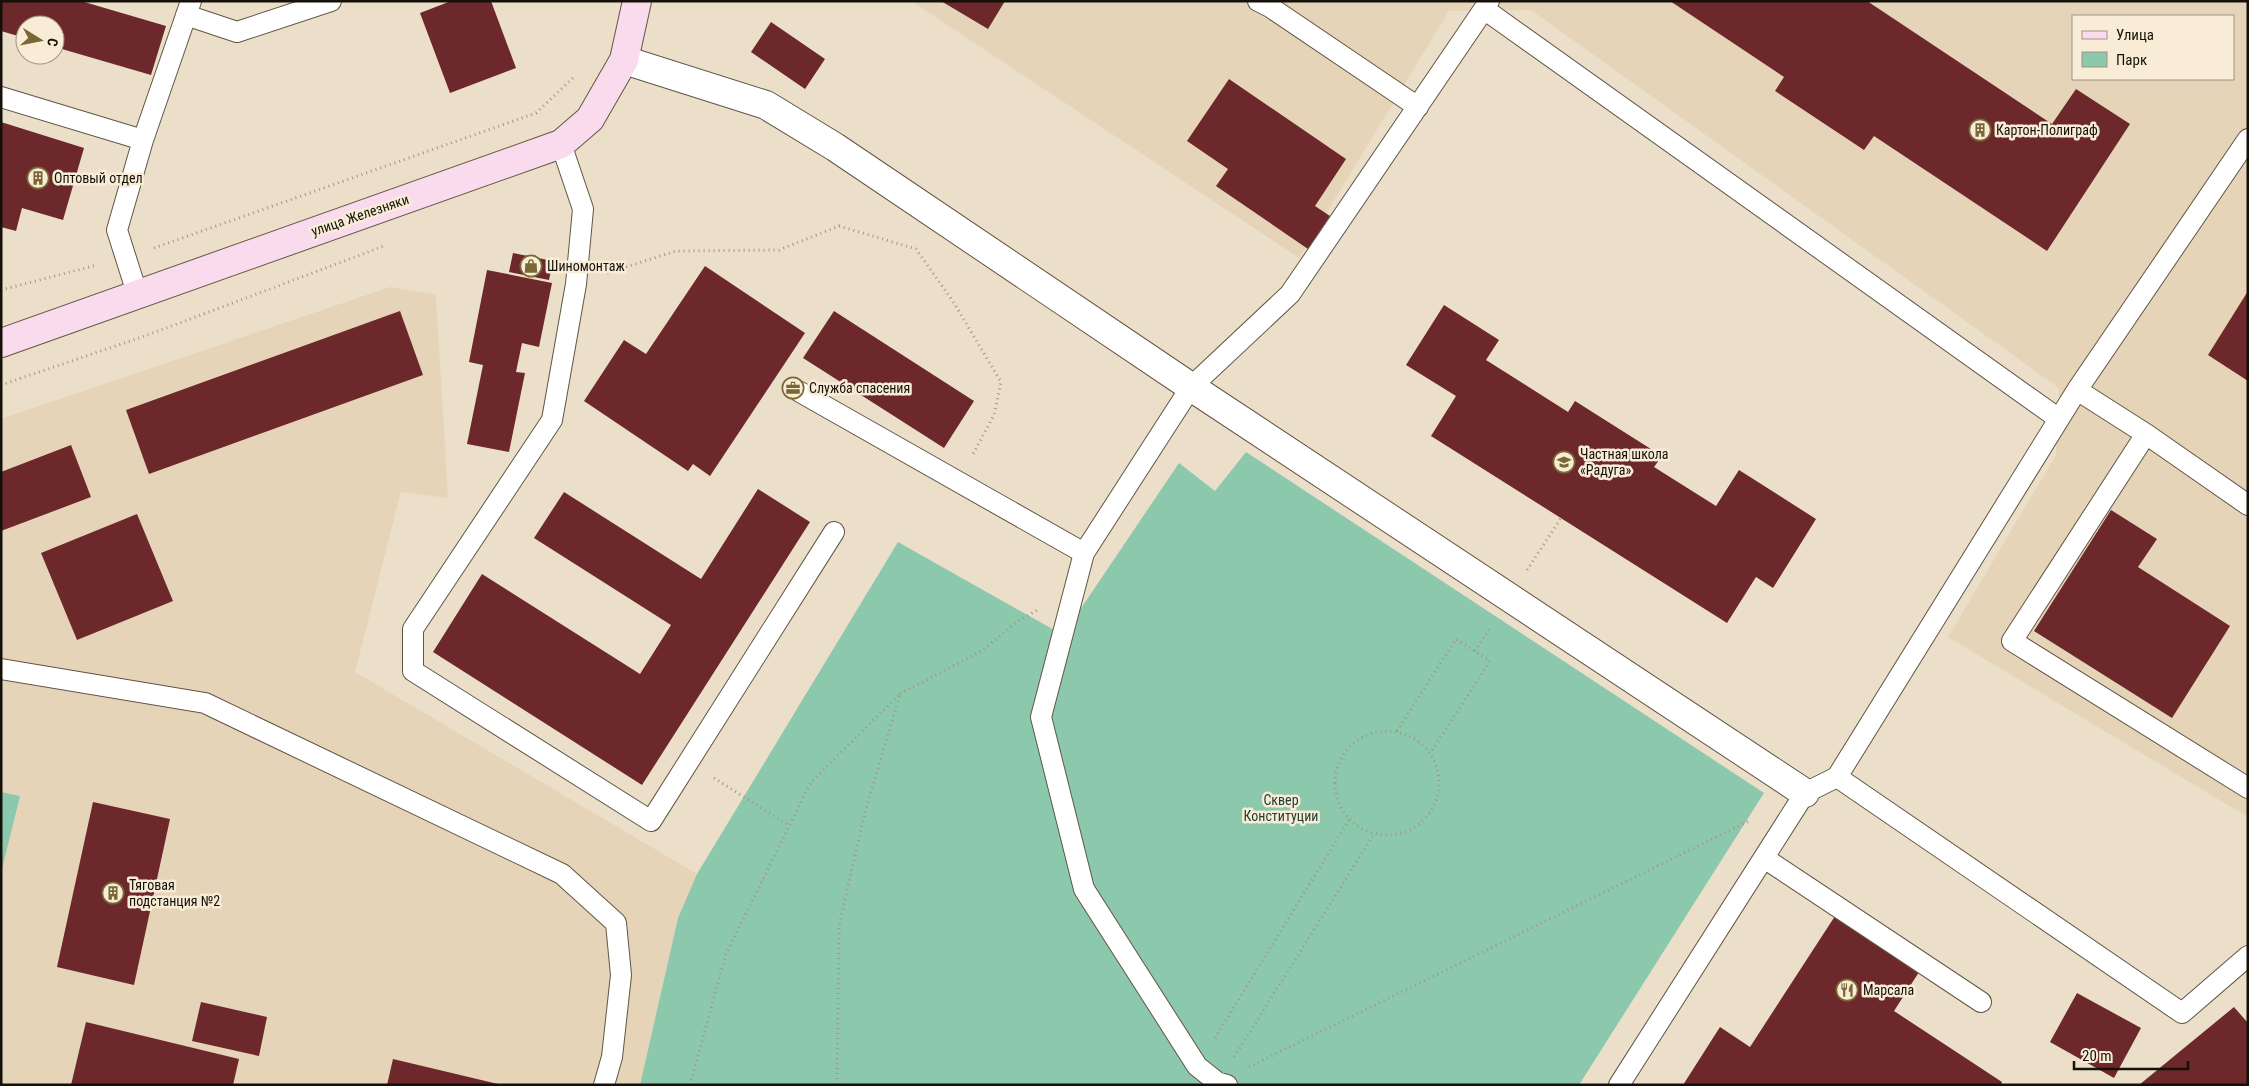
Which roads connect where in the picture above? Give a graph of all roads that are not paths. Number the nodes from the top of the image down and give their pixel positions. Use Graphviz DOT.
graph roads {
  1 [pos="331,1"];
  2 [pos="637,1"];
  3 [pos="1258,1"];
  4 [pos="1486,5"];
  5 [pos="189,8"];
  6 [pos="624,60"];
  7 [pos="1,97"];
  8 [pos="1418,107"];
  9 [pos="2248,139"];
  10 [pos="143,140"];
  11 [pos="561,144"];
  12 [pos="137,294"];
  13 [pos="1,343"];
  14 [pos="1191,387"];
  15 [pos="2077,390"];
  16 [pos="800,392"];
  17 [pos="2059,419"];
  18 [pos="2146,434"];
  19 [pos="2248,505"];
  20 [pos="834,532"];
  21 [pos="1084,553"];
  22 [pos="1,669"];
  23 [pos="1837,777"];
  24 [pos="2248,788"];
  25 [pos="1805,793"];
  26 [pos="1764,858"];
  27 [pos="2248,956"];
  28 [pos="1981,1002"];
  29 [pos="1222,1084"];
  30 [pos="604,1085"];
  31 [pos="1619,1085"];
  1 -- 5 [label="lane"];
  2 -- 6 [label="street, улица Железняки"];
  3 -- 8 [label="lane"];
  4 -- 8 [label="lane"];
  4 -- 17 [label="lane"];
  5 -- 10 [label="lane"];
  6 -- 11 [label="street, улица Железняки"];
  6 -- 14 [label="street"];
  7 -- 10 [label="lane"];
  8 -- 14 [label="lane"];
  9 -- 15 [label="lane"];
  10 -- 12 [label="lane"];
  11 -- 12 [label="street, улица Железняки"];
  11 -- 20 [label="lane"];
  12 -- 13 [label="street, улица Железняки"];
  14 -- 21 [label="lane"];
  14 -- 25 [label="street"];
  15 -- 17 [label="lane"];
  15 -- 18 [label="lane"];
  16 -- 21 [label="lane"];
  17 -- 23 [label="lane"];
  18 -- 19 [label="lane"];
  18 -- 24 [label="lane"];
  21 -- 29 [label="lane"];
  22 -- 30 [label="lane"];
  23 -- 25 [label="lane"];
  23 -- 27 [label="lane"];
  25 -- 26 [label="lane"];
  26 -- 28 [label="lane"];
  26 -- 31 [label="lane"];
}
